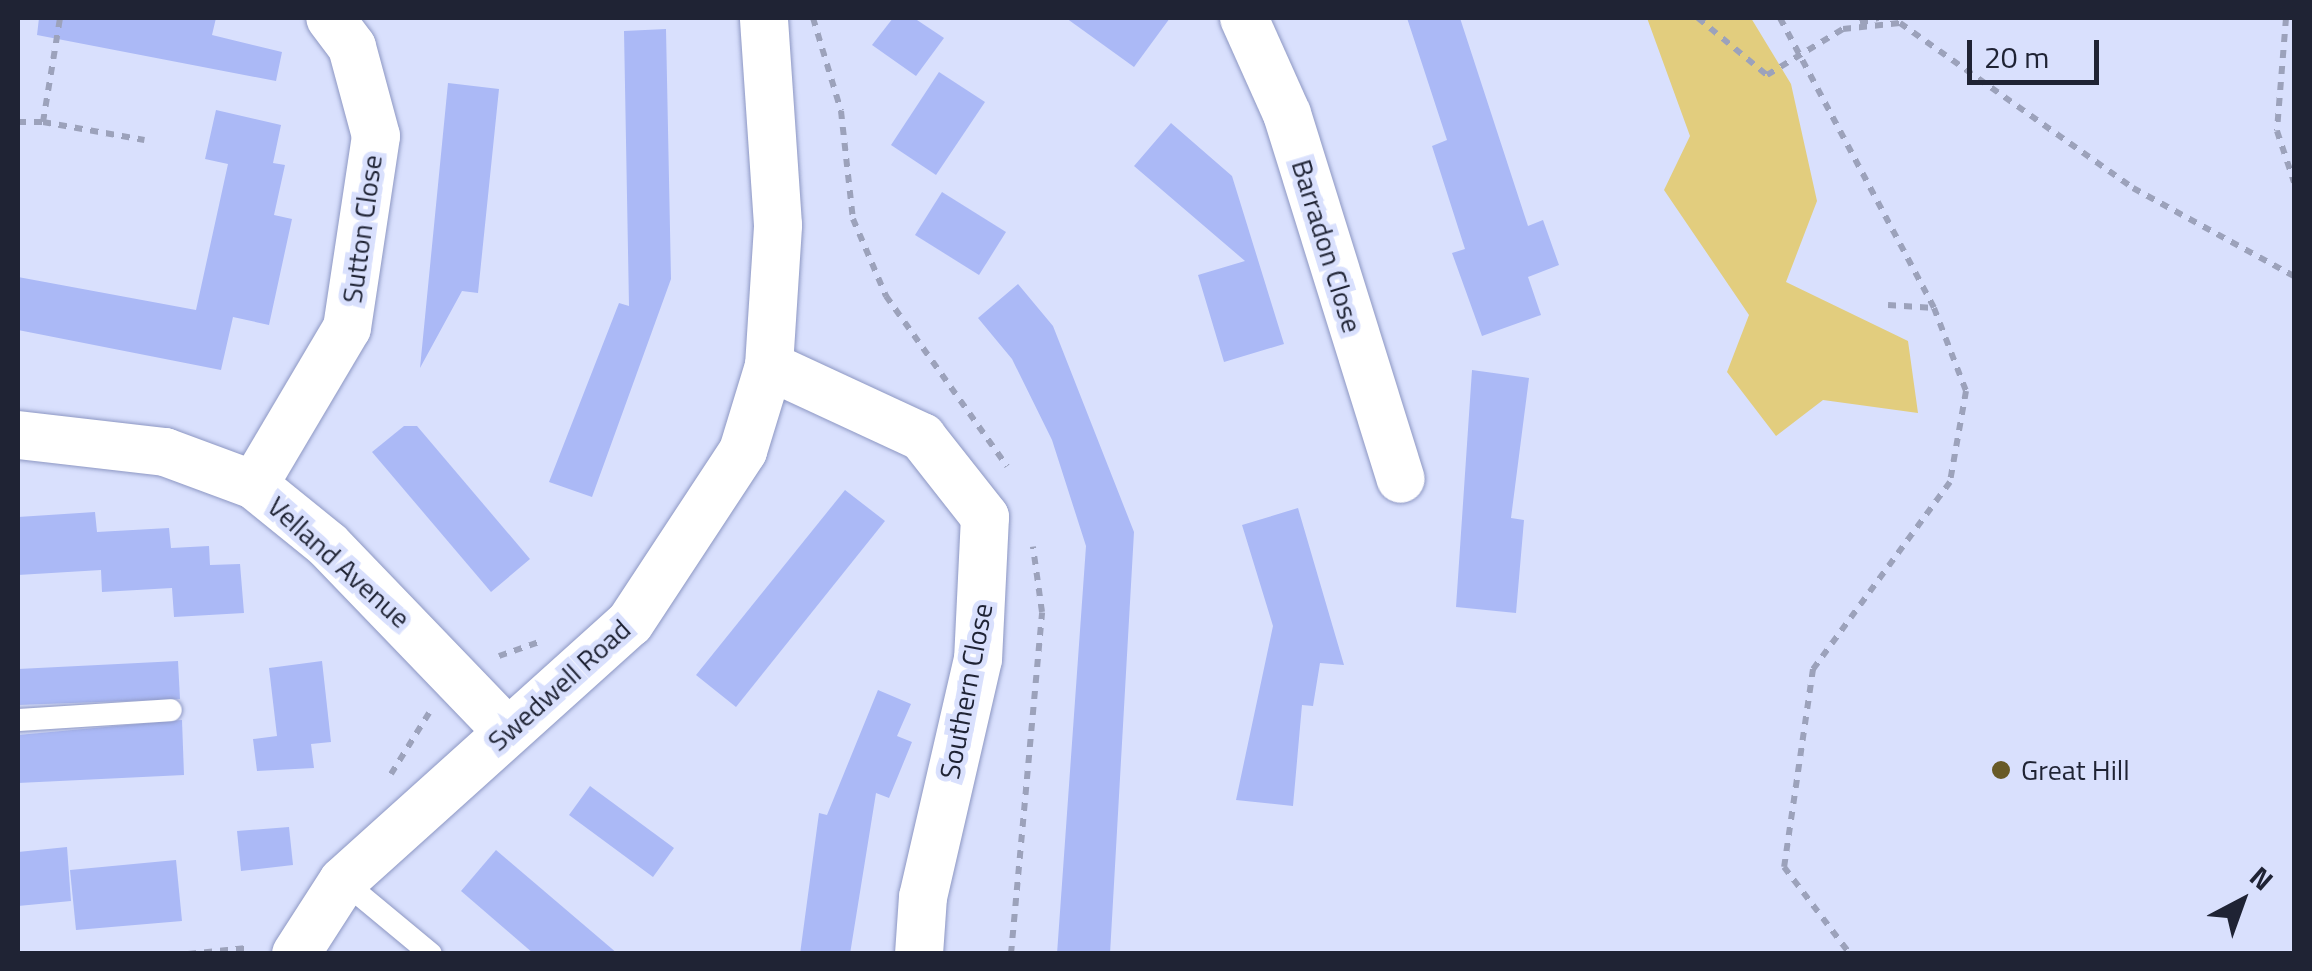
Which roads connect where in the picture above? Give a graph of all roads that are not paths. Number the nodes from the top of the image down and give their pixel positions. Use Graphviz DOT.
graph roads {
  1 [pos="330,18"];
  2 [pos="764,18"];
  3 [pos="1244,18"];
  4 [pos="768,366"];
  5 [pos="18,434"];
  6 [pos="1400,479"];
  7 [pos="254,485"];
  8 [pos="171,710"];
  9 [pos="18,720"];
  10 [pos="507,731"];
  11 [pos="343,881"];
  12 [pos="296,954"];
  13 [pos="430,954"];
  14 [pos="919,954"];
  1 -- 7 [label="street, Sutton Close"];
  2 -- 4 [label="street, Swedwell Road"];
  3 -- 6 [label="street, Barradon Close"];
  4 -- 10 [label="street, Swedwell Road"];
  4 -- 14 [label="street, Southern Close"];
  5 -- 7 [label="street, Velland Avenue"];
  7 -- 10 [label="street, Velland Avenue"];
  8 -- 9 [label="lane"];
  10 -- 11 [label="street, Swedwell Road"];
  11 -- 12 [label="street, Swedwell Road"];
  11 -- 13 [label="lane"];
}
